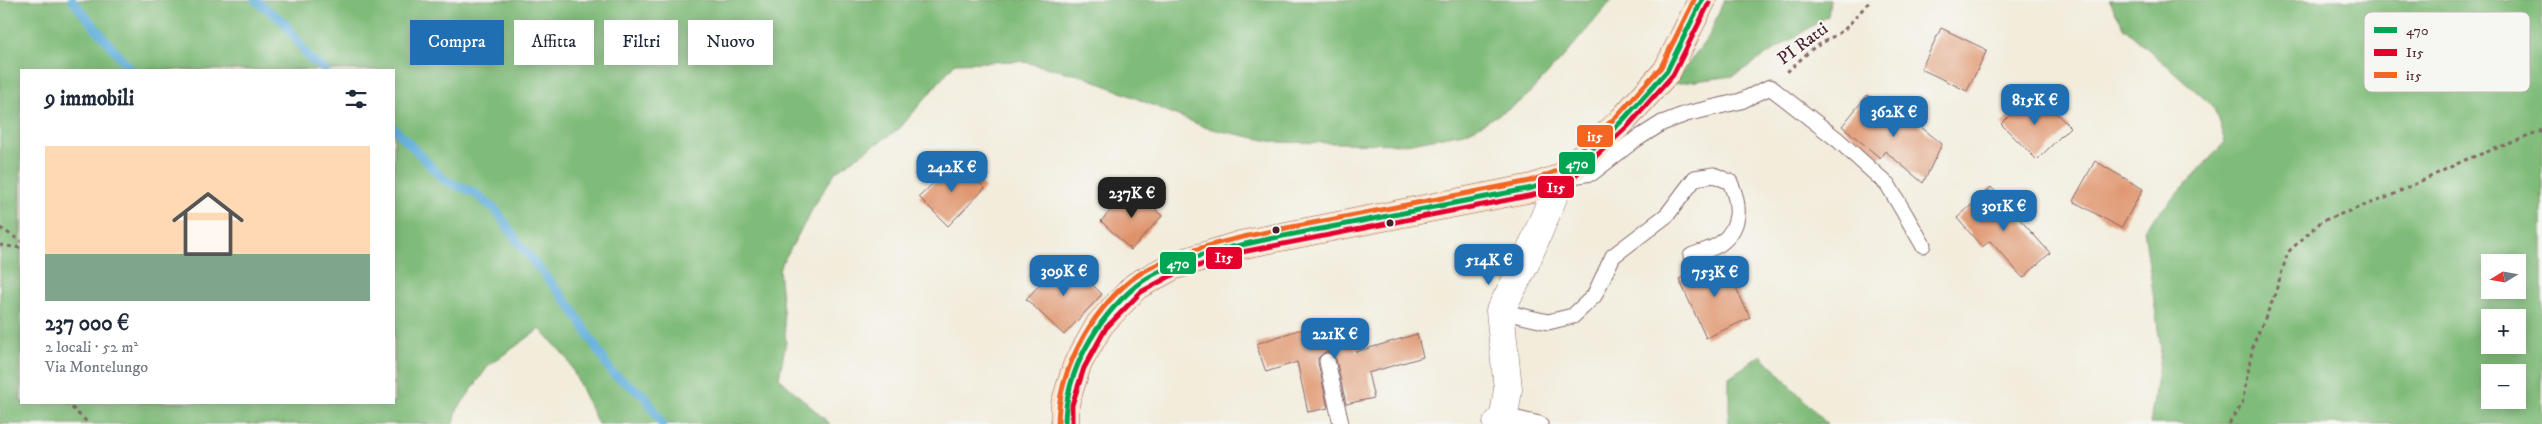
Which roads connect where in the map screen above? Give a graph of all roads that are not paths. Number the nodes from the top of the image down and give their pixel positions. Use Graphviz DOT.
graph roads {
  1 [pos="1702,0"];
  2 [pos="1561,178"];
  3 [pos="1923,245"];
  4 [pos="1691,256"];
  5 [pos="1500,311"];
  6 [pos="1327,361"];
  7 [pos="1500,420"];
  8 [pos="1065,424"];
  9 [pos="1341,424"];
  10 [pos="1540,424"];
  1 -- 2 [label="street"];
  2 -- 3 [label="lane"];
  2 -- 5 [label="street"];
  2 -- 8 [label="street"];
  4 -- 5 [label="lane"];
  5 -- 7 [label="street"];
  6 -- 9 [label="lane"];
  7 -- 10 [label="lane"];
}
